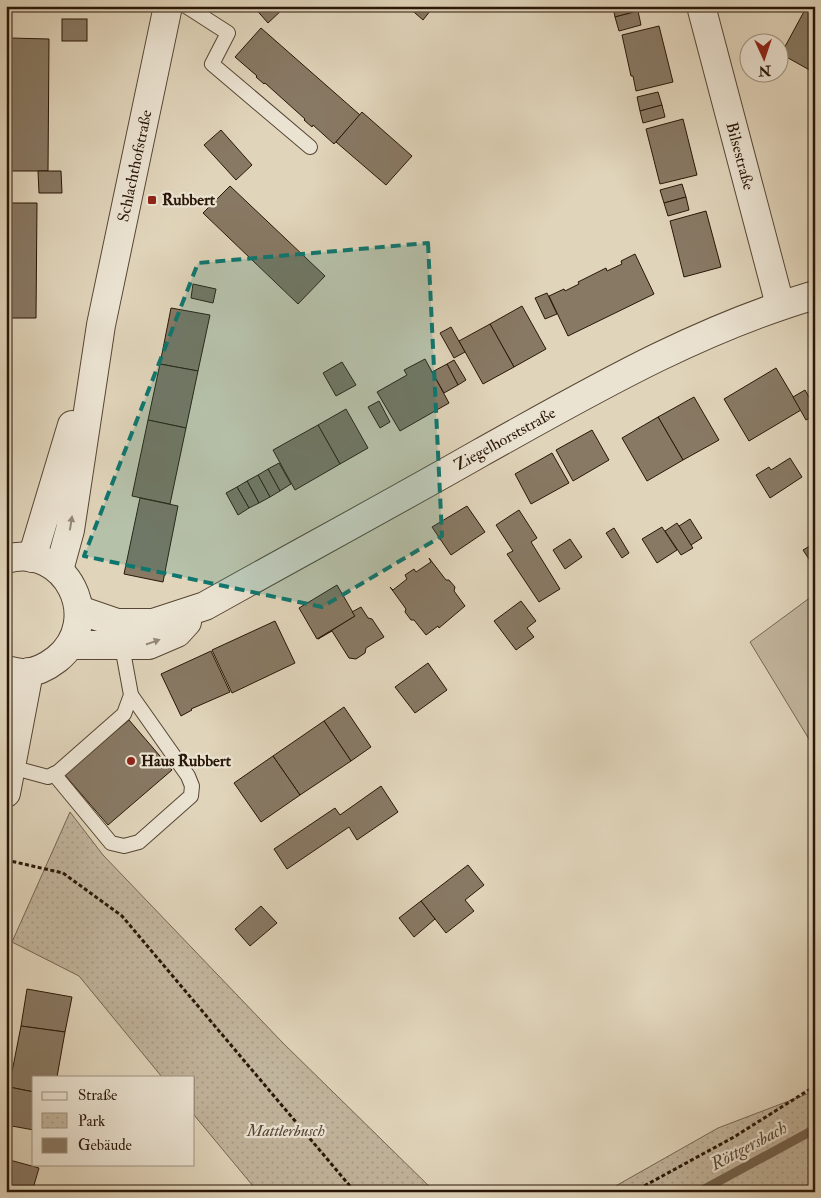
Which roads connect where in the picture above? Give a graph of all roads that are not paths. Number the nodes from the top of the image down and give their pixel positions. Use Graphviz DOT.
graph roads {
  1 [pos="168,6"];
  2 [pos="186,6"];
  3 [pos="701,6"];
  4 [pos="310,147"];
  5 [pos="815,295"];
  6 [pos="780,305"];
  7 [pos="101,325"];
  8 [pos="19,558"];
  9 [pos="59,570"];
  10 [pos="204,606"];
  11 [pos="79,610"];
  12 [pos="70,645"];
  13 [pos="122,646"];
  14 [pos="18,671"];
  15 [pos="130,695"];
  16 [pos="54,774"];
  17 [pos="9,780"];
  1 -- 7 [label="street, Schlachthofstraße"];
  2 -- 4 [label="lane"];
  3 -- 6 [label="street, Bilsestraße"];
  5 -- 6 [label="street, Ziegelhorststraße"];
  6 -- 10 [label="street, Ziegelhorststraße"];
  7 -- 8 [label="street, Schlachthofstraße"];
  9 -- 7 [label="street, Schlachthofstraße, one-way"];
  8 -- 9 [label="street"];
  9 -- 11 [label="street"];
  10 -- 11 [label="street, Ziegelhorststraße"];
  13 -- 10 [label="street, Ziegelhorststraße, one-way"];
  11 -- 12 [label="street"];
  12 -- 13 [label="street, Ziegelhorststraße"];
  12 -- 14 [label="street"];
  13 -- 15 [label="lane"];
  14 -- 17 [label="street"];
  15 -- 16 [label="lane"];
  15 -- 16 [label="lane"];
  16 -- 17 [label="lane"];
}
